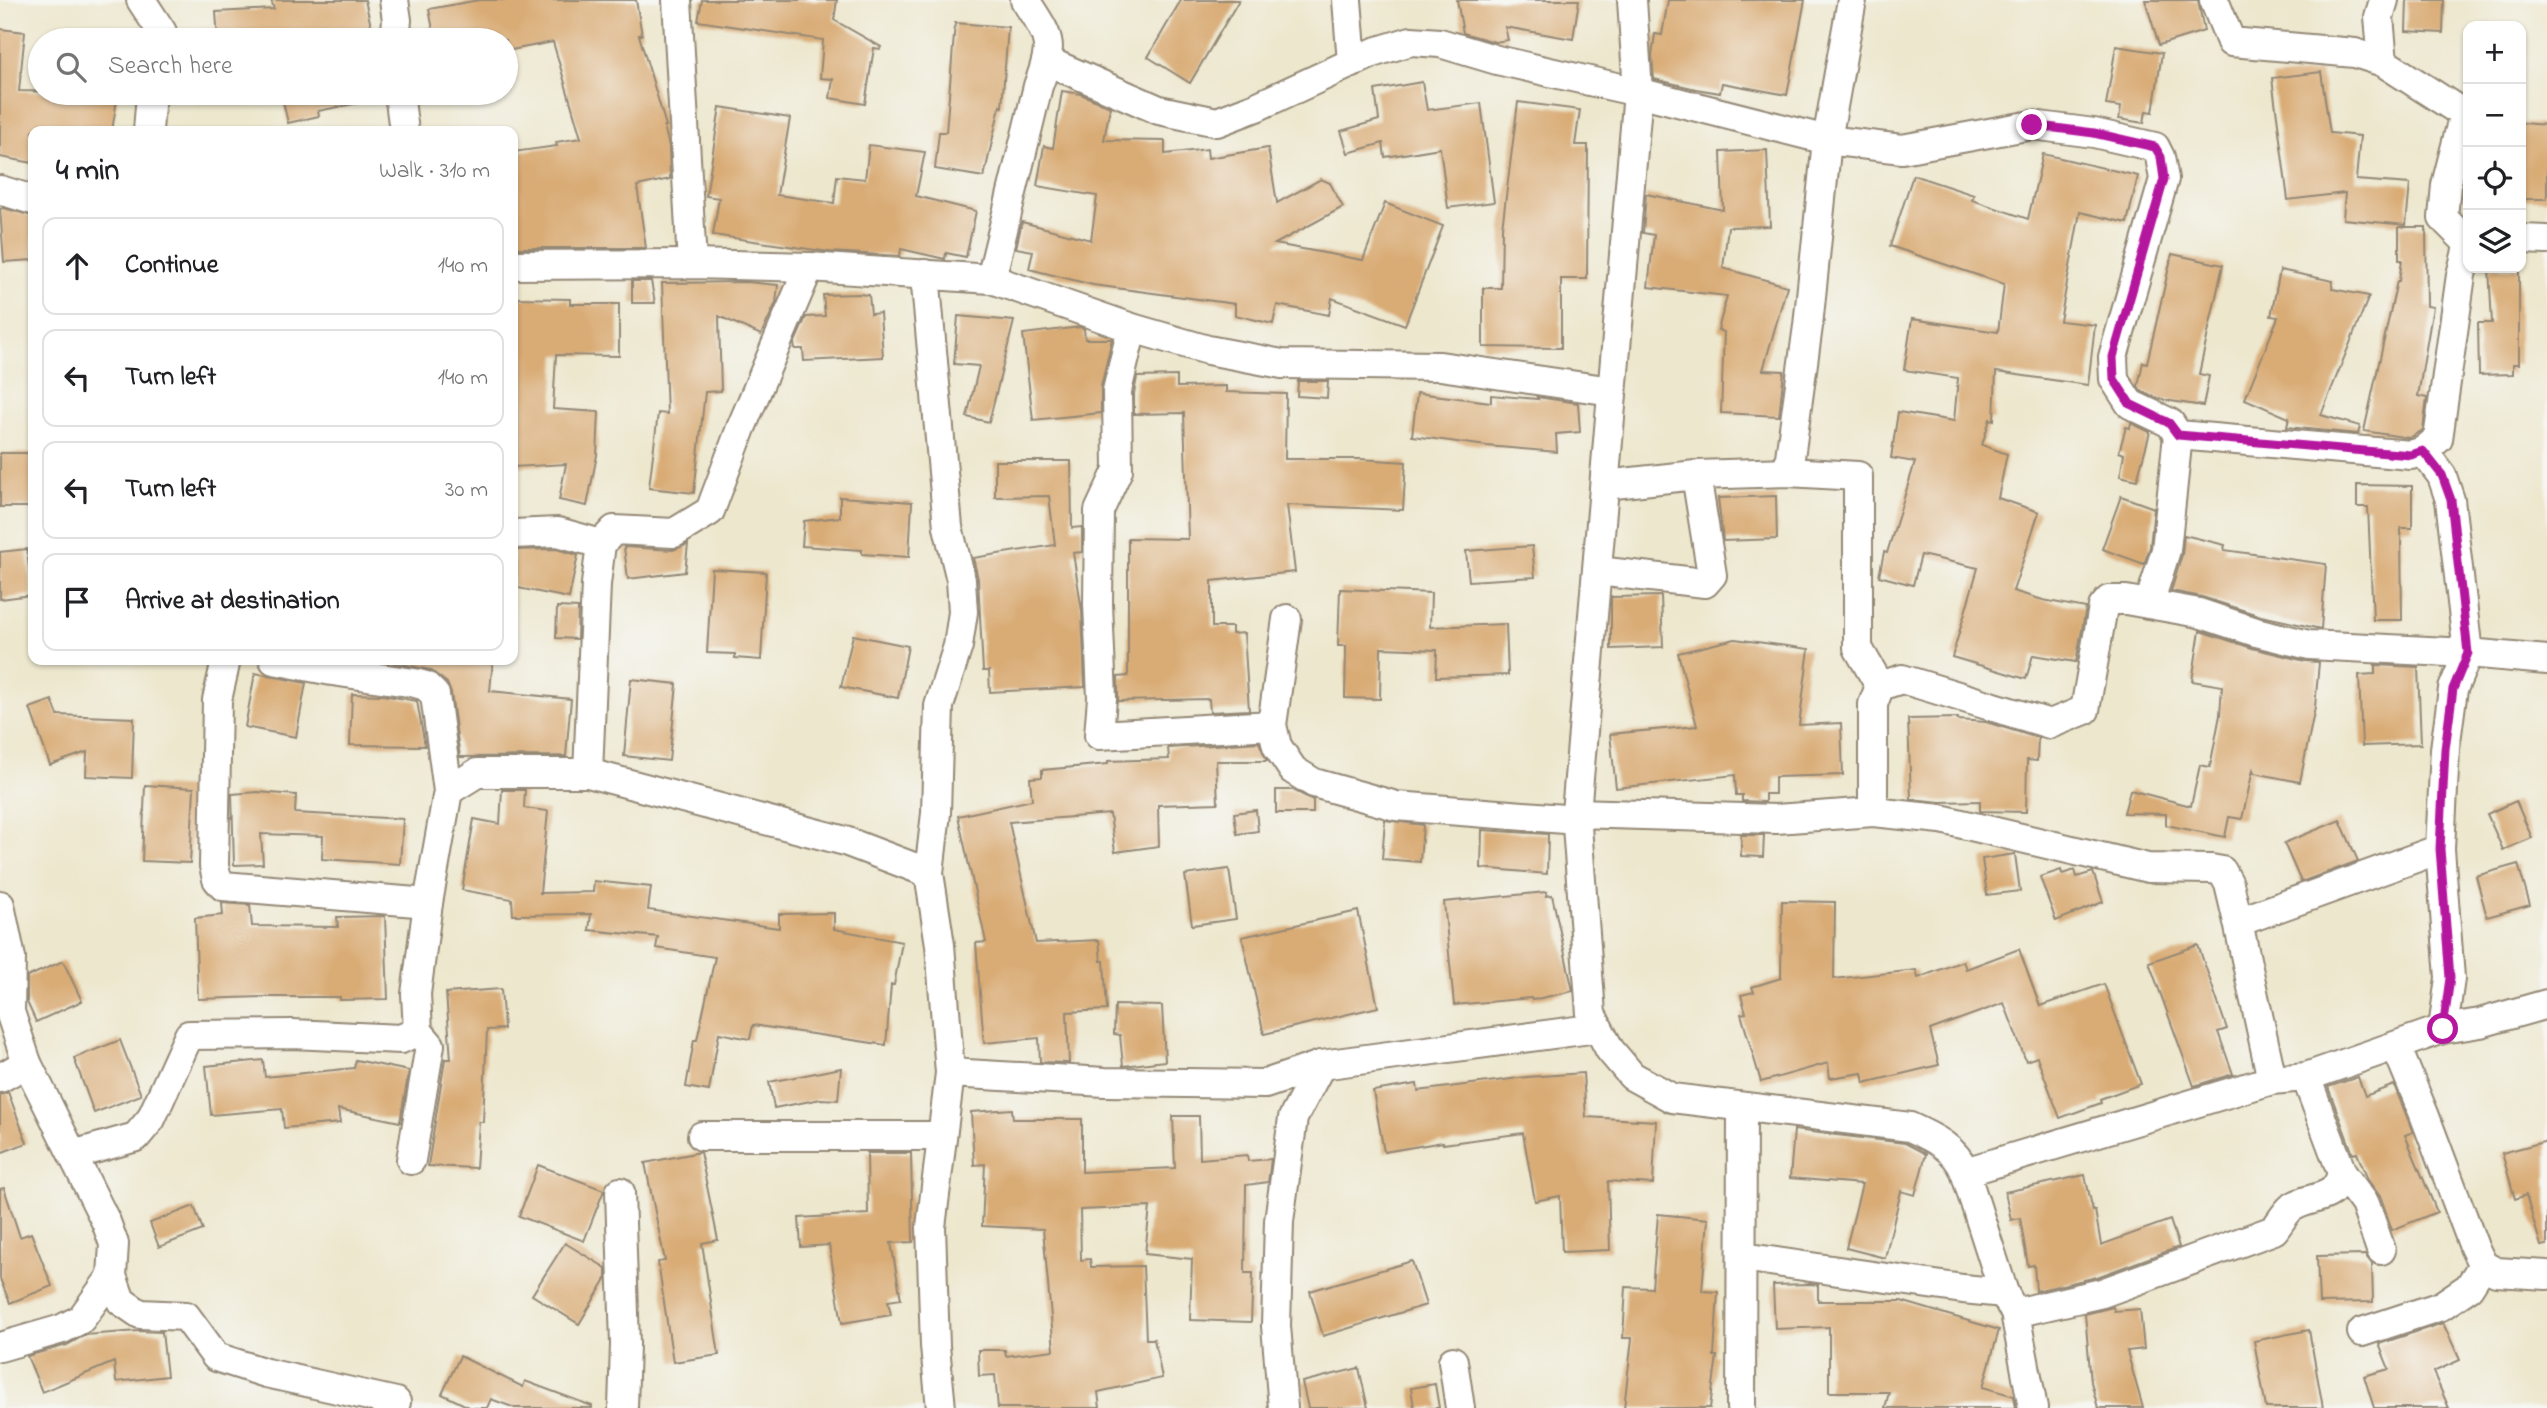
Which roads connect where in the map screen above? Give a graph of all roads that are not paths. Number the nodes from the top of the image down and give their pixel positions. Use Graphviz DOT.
graph roads {
  1 [pos="141,0"];
  2 [pos="394,0"];
  3 [pos="677,0"];
  4 [pos="1025,0"];
  5 [pos="1347,0"];
  6 [pos="1632,0"];
  7 [pos="1852,0"];
  8 [pos="2214,0"];
  9 [pos="2384,0"];
  10 [pos="159,28"];
  11 [pos="396,28"];
  12 [pos="1047,61"];
  13 [pos="2383,62"];
  14 [pos="1352,63"];
  15 [pos="1638,92"];
  16 [pos="151,105"];
  17 [pos="401,105"];
  18 [pos="149,126"];
  19 [pos="403,126"];
  20 [pos="1827,140"];
  21 [pos="0,190"];
  22 [pos="28,198"];
  23 [pos="2526,239"];
  24 [pos="2463,240"];
  25 [pos="2547,240"];
  26 [pos="692,264"];
  27 [pos="518,265"];
  28 [pos="2463,266"];
  29 [pos="809,267"];
  30 [pos="925,274"];
  31 [pos="991,279"];
  32 [pos="1132,328"];
  33 [pos="1612,391"];
  34 [pos="2178,435"];
  35 [pos="2423,451"];
  36 [pos="1788,472"];
  37 [pos="1696,475"];
  38 [pos="1605,485"];
  39 [pos="518,534"];
  40 [pos="601,544"];
  41 [pos="1597,571"];
  42 [pos="2149,604"];
  43 [pos="1287,619"];
  44 [pos="2468,653"];
  45 [pos="2547,660"];
  46 [pos="225,665"];
  47 [pos="303,665"];
  48 [pos="1880,686"];
  49 [pos="1272,724"];
  50 [pos="588,773"];
  51 [pos="448,791"];
  52 [pos="1873,812"];
  53 [pos="1576,816"];
  54 [pos="2440,849"];
  55 [pos="929,873"];
  56 [pos="428,903"];
  57 [pos="0,905"];
  58 [pos="2238,922"];
  59 [pos="2547,1004"];
  60 [pos="1598,1028"];
  61 [pos="2443,1029"];
  62 [pos="418,1031"];
  63 [pos="2396,1046"];
  64 [pos="27,1063"];
  65 [pos="1321,1065"];
  66 [pos="950,1073"];
  67 [pos="2306,1077"];
  68 [pos="0,1078"];
  69 [pos="2272,1080"];
  70 [pos="1265,1084"];
  71 [pos="1742,1107"];
  72 [pos="1297,1111"];
  73 [pos="702,1136"];
  74 [pos="942,1136"];
  75 [pos="73,1155"];
  76 [pos="411,1160"];
  77 [pos="1965,1172"];
  78 [pos="2342,1172"];
  79 [pos="620,1192"];
  80 [pos="2381,1250"];
  81 [pos="1742,1256"];
  82 [pos="2483,1265"];
  83 [pos="2547,1275"];
  84 [pos="112,1276"];
  85 [pos="2010,1303"];
  86 [pos="2362,1332"];
  87 [pos="0,1347"];
  88 [pos="1453,1361"];
  89 [pos="394,1408"];
  90 [pos="622,1408"];
  91 [pos="941,1408"];
  92 [pos="1283,1408"];
  93 [pos="1460,1408"];
  94 [pos="1741,1408"];
  95 [pos="2034,1408"];
  1 -- 10 [label="street"];
  2 -- 11 [label="street"];
  3 -- 26 [label="street"];
  4 -- 12 [label="street"];
  5 -- 14 [label="street"];
  6 -- 15 [label="street"];
  7 -- 20 [label="street"];
  8 -- 13 [label="street"];
  9 -- 13 [label="street"];
  12 -- 14 [label="street"];
  12 -- 31 [label="street"];
  13 -- 24 [label="street"];
  14 -- 15 [label="street"];
  15 -- 20 [label="street"];
  15 -- 33 [label="street"];
  16 -- 18 [label="street"];
  17 -- 19 [label="street"];
  20 -- 34 [label="street"];
  20 -- 36 [label="street"];
  21 -- 22 [label="street"];
  23 -- 25 [label="street"];
  26 -- 27 [label="street"];
  26 -- 29 [label="street"];
  28 -- 35 [label="street"];
  29 -- 30 [label="street"];
  29 -- 40 [label="street"];
  30 -- 31 [label="street"];
  30 -- 55 [label="street"];
  31 -- 32 [label="street"];
  32 -- 33 [label="street"];
  32 -- 49 [label="street"];
  33 -- 38 [label="street"];
  34 -- 35 [label="street"];
  34 -- 42 [label="street"];
  35 -- 44 [label="street"];
  36 -- 37 [label="street"];
  36 -- 48 [label="street"];
  37 -- 38 [label="street"];
  37 -- 41 [label="street"];
  38 -- 41 [label="street"];
  39 -- 40 [label="street"];
  40 -- 50 [label="street"];
  41 -- 53 [label="street"];
  42 -- 44 [label="street"];
  42 -- 48 [label="street"];
  43 -- 49 [label="street"];
  44 -- 45 [label="street"];
  44 -- 54 [label="street"];
  46 -- 56 [label="street"];
  47 -- 51 [label="street"];
  48 -- 52 [label="street"];
  49 -- 53 [label="street"];
  50 -- 51 [label="street"];
  50 -- 55 [label="street"];
  51 -- 56 [label="street"];
  52 -- 53 [label="street"];
  52 -- 58 [label="street"];
  53 -- 60 [label="street"];
  54 -- 58 [label="street"];
  54 -- 61 [label="street"];
  55 -- 66 [label="street"];
  56 -- 62 [label="street"];
  57 -- 64 [label="street"];
  58 -- 69 [label="street"];
  59 -- 61 [label="street"];
  60 -- 65 [label="street"];
  60 -- 71 [label="street"];
  61 -- 63 [label="street"];
  62 -- 75 [label="street"];
  62 -- 76 [label="street"];
  63 -- 67 [label="street"];
  63 -- 82 [label="street"];
  64 -- 68 [label="street"];
  64 -- 75 [label="street"];
  65 -- 70 [label="street"];
  65 -- 72 [label="street"];
  66 -- 70 [label="street"];
  66 -- 74 [label="street"];
  67 -- 69 [label="street"];
  67 -- 78 [label="street"];
  69 -- 77 [label="street"];
  70 -- 72 [label="street"];
  71 -- 77 [label="street"];
  71 -- 81 [label="street"];
  72 -- 92 [label="street"];
  73 -- 74 [label="street"];
  74 -- 91 [label="street"];
  75 -- 84 [label="street"];
  77 -- 85 [label="street"];
  78 -- 80 [label="street"];
  78 -- 85 [label="street"];
  79 -- 90 [label="street"];
  81 -- 85 [label="street"];
  81 -- 94 [label="street"];
  82 -- 83 [label="street"];
  82 -- 86 [label="street"];
  84 -- 87 [label="street"];
  84 -- 89 [label="street"];
  85 -- 95 [label="street"];
  88 -- 93 [label="street"];
}
